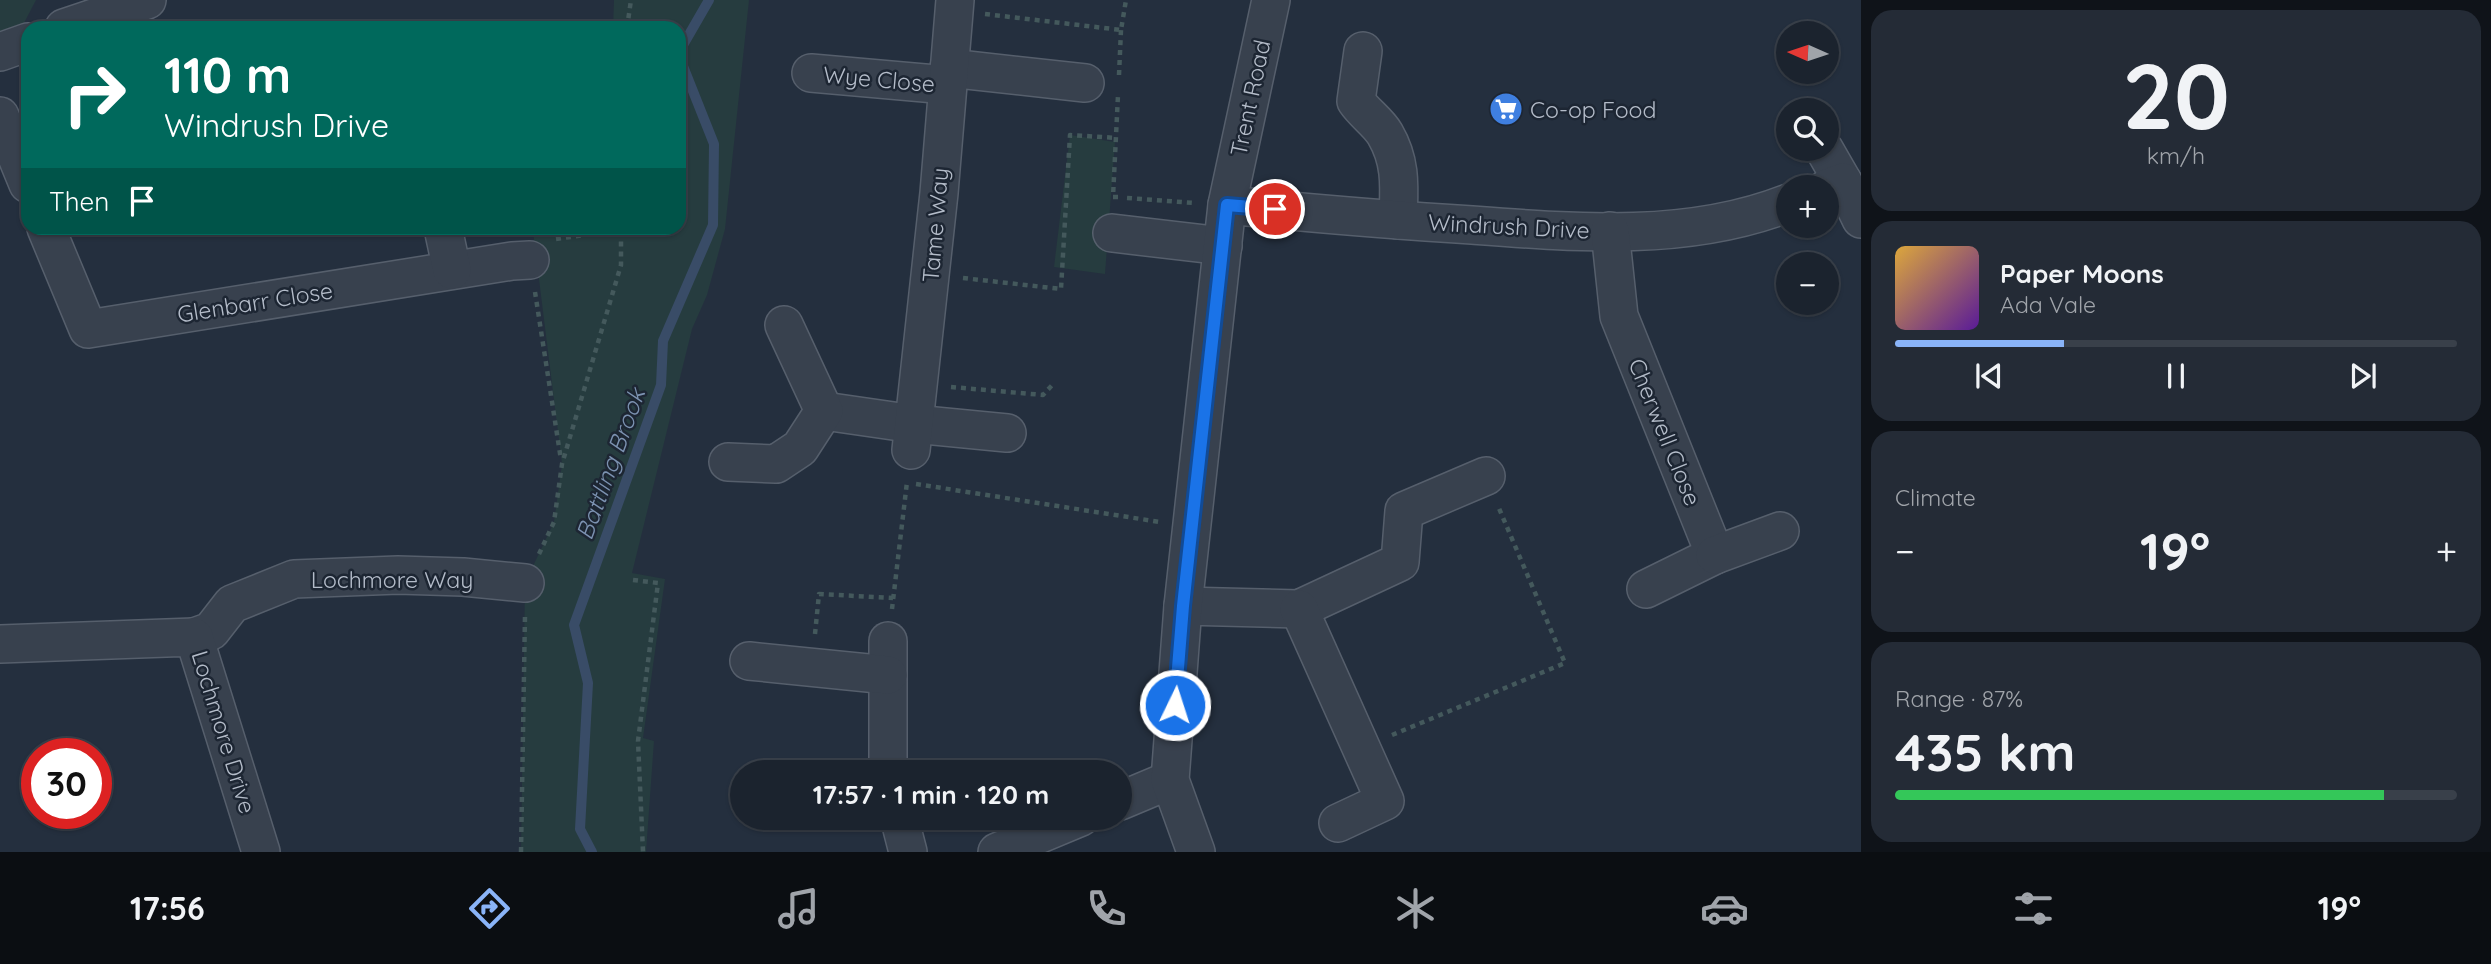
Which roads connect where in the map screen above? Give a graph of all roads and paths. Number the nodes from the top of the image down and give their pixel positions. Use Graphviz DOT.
graph roads {
  1 [pos="147,0"];
  2 [pos="631,0"];
  3 [pos="1126,0"];
  4 [pos="1271,0"];
  5 [pos="954,5"];
  6 [pos="80,15"];
  7 [pos="628,21"];
  8 [pos="1121,30"];
  9 [pos="21,44"];
  10 [pos="1363,51"];
  11 [pos="0,52"];
  12 [pos="811,73"];
  13 [pos="948,76"];
  14 [pos="1085,83"];
  15 [pos="0,116"];
  16 [pos="1116,138"];
  17 [pos="21,167"];
  18 [pos="1839,190"];
  19 [pos="1227,205"];
  20 [pos="1776,208"];
  21 [pos="1861,219"];
  22 [pos="1398,220"];
  23 [pos="1610,231"];
  24 [pos="1112,233"];
  25 [pos="49,235"];
  26 [pos="444,235"];
  27 [pos="581,235"];
  28 [pos="621,235"];
  29 [pos="1223,246"];
  30 [pos="530,260"];
  31 [pos="452,271"];
  32 [pos="930,274"];
  33 [pos="784,325"];
  34 [pos="1054,383"];
  35 [pos="919,384"];
  36 [pos="816,395"];
  37 [pos="1007,433"];
  38 [pos="911,452"];
  39 [pos="728,462"];
  40 [pos="562,464"];
  41 [pos="1486,476"];
  42 [pos="1192,527"];
  43 [pos="1780,531"];
  44 [pos="1715,555"];
  45 [pos="633,580"];
  46 [pos="525,583"];
  47 [pos="1646,589"];
  48 [pos="893,598"];
  49 [pos="1183,606"];
  50 [pos="1299,609"];
  51 [pos="194,637"];
  52 [pos="0,644"];
  53 [pos="888,658"];
  54 [pos="749,661"];
  55 [pos="812,668"];
  56 [pos="1362,748"];
  57 [pos="888,760"];
  58 [pos="1170,780"];
  59 [pos="1132,796"];
  60 [pos="1338,823"];
  61 [pos="902,830"];
  62 [pos="1050,830"];
  63 [pos="261,852"];
  64 [pos="521,852"];
  65 [pos="643,852"];
  66 [pos="908,852"];
  67 [pos="997,852"];
  68 [pos="1196,852"];
  1 -- 6 [label="street"];
  2 -- 7 [label="path"];
  3 -- 8 [label="path"];
  4 -- 19 [label="street, Trent Road"];
  5 -- 8 [label="path"];
  5 -- 13 [label="street, Tame Way"];
  8 -- 16 [label="path"];
  9 -- 11 [label="street"];
  10 -- 22 [label="street"];
  12 -- 13 [label="street, Wye Close"];
  13 -- 14 [label="street, Wye Close"];
  13 -- 32 [label="street, Tame Way"];
  15 -- 17 [label="street"];
  16 -- 19 [label="path"];
  16 -- 32 [label="path"];
  18 -- 21 [label="street"];
  19 -- 22 [label="street, Windrush Drive"];
  19 -- 29 [label="street, Trent Road"];
  20 -- 23 [label="street, Windrush Drive"];
  22 -- 23 [label="street, Windrush Drive"];
  23 -- 44 [label="street, Cherwell Close"];
  24 -- 29 [label="street"];
  25 -- 31 [label="street, Glenbarr Close"];
  26 -- 31 [label="street"];
  27 -- 30 [label="path"];
  28 -- 40 [label="path"];
  29 -- 42 [label="street, Trent Road"];
  30 -- 31 [label="street, Glenbarr Close"];
  30 -- 40 [label="path"];
  32 -- 35 [label="street, Tame Way"];
  33 -- 36 [label="street"];
  34 -- 35 [label="path"];
  35 -- 38 [label="street, Tame Way"];
  36 -- 38 [label="street"];
  36 -- 39 [label="street"];
  37 -- 38 [label="street"];
  38 -- 42 [label="path"];
  38 -- 48 [label="path"];
  40 -- 46 [label="path"];
  41 -- 50 [label="street"];
  41 -- 56 [label="path"];
  42 -- 49 [label="street, Trent Road"];
  43 -- 44 [label="street"];
  44 -- 47 [label="street"];
  45 -- 65 [label="path"];
  46 -- 51 [label="street, Lochmore Way"];
  46 -- 64 [label="path"];
  48 -- 53 [label="path"];
  48 -- 55 [label="path"];
  49 -- 50 [label="street"];
  49 -- 58 [label="street, Trent Road"];
  50 -- 56 [label="street"];
  51 -- 52 [label="street, Lochmore Drive"];
  51 -- 63 [label="street, Lochmore Drive"];
  53 -- 55 [label="street"];
  53 -- 57 [label="street"];
  54 -- 55 [label="street"];
  56 -- 60 [label="street"];
  58 -- 59 [label="street"];
  58 -- 68 [label="street"];
  61 -- 66 [label="street"];
  62 -- 67 [label="street"];
}
